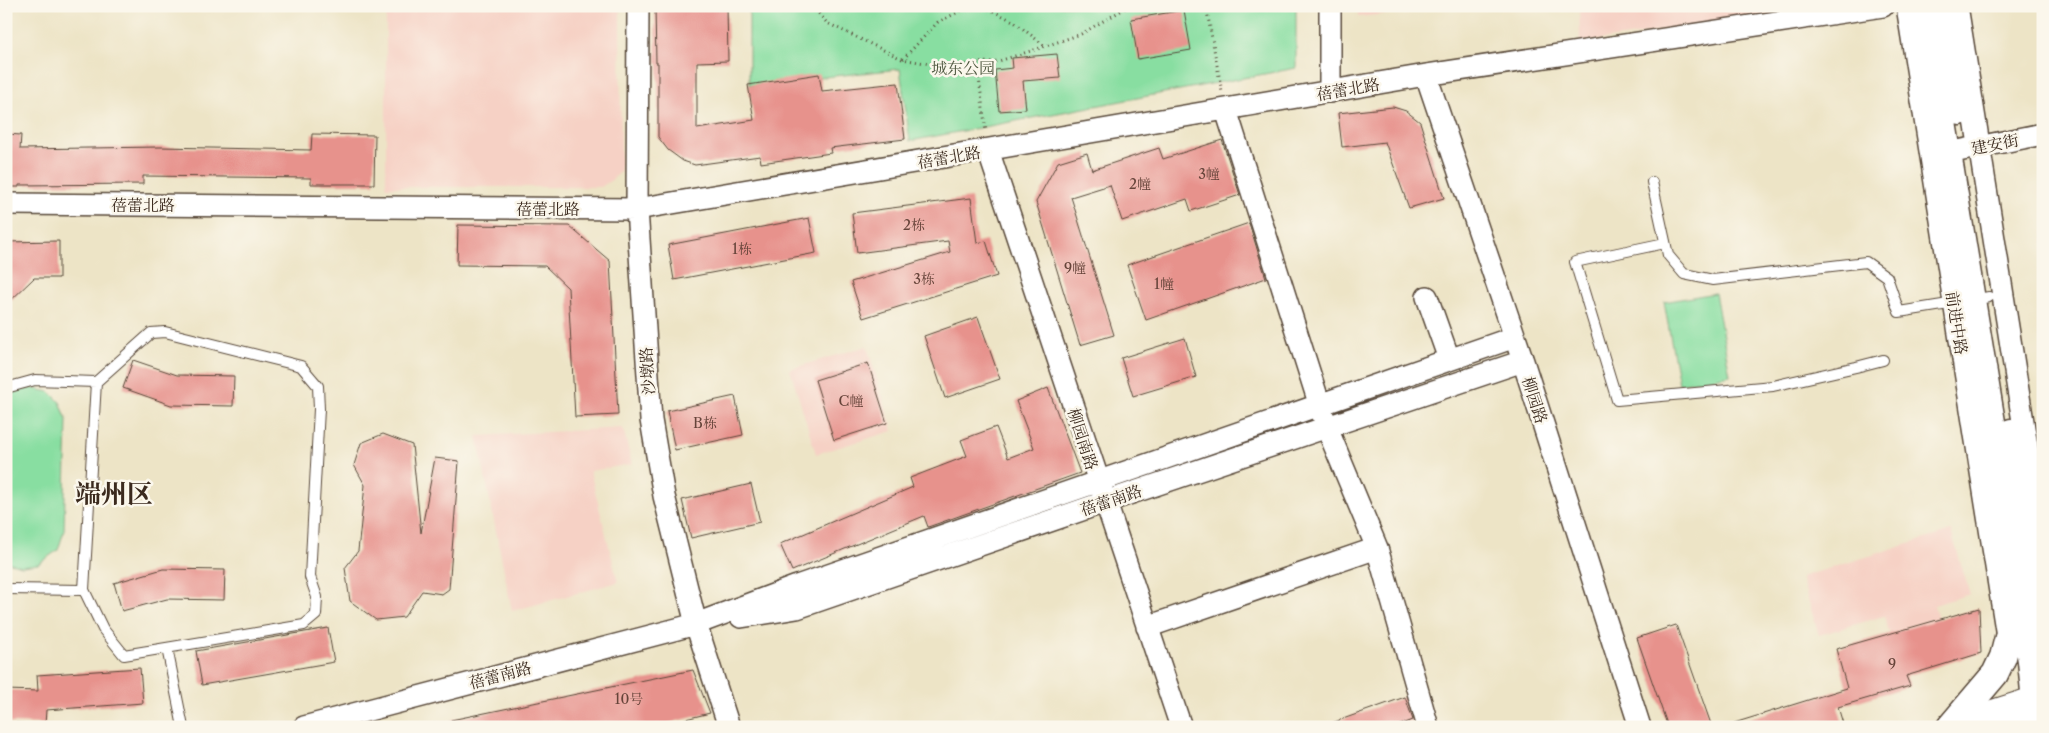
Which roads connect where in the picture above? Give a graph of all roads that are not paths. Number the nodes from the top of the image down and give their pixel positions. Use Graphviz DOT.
graph roads {
  1 [pos="638,6"];
  2 [pos="1330,6"];
  3 [pos="1884,6"];
  4 [pos="1907,6"];
  5 [pos="1924,6"];
  6 [pos="1943,6"];
  7 [pos="1957,6"];
  8 [pos="1426,75"];
  9 [pos="1330,92"];
  10 [pos="1226,110"];
  11 [pos="2043,134"];
  12 [pos="988,150"];
  13 [pos="1964,150"];
  14 [pos="1652,182"];
  15 [pos="6,204"];
  16 [pos="637,209"];
  17 [pos="1665,243"];
  18 [pos="1427,296"];
  19 [pos="1972,300"];
  20 [pos="1514,337"];
  21 [pos="1449,359"];
  22 [pos="1883,360"];
  23 [pos="1523,361"];
  24 [pos="96,382"];
  25 [pos="6,388"];
  26 [pos="1320,404"];
  27 [pos="1327,428"];
  28 [pos="1098,482"];
  29 [pos="1104,502"];
  30 [pos="2043,544"];
  31 [pos="1377,548"];
  32 [pos="2028,586"];
  33 [pos="6,589"];
  34 [pos="84,590"];
  35 [pos="2043,619"];
  36 [pos="696,624"];
  37 [pos="1147,627"];
  38 [pos="167,648"];
  39 [pos="2037,716"];
  40 [pos="183,727"];
  41 [pos="304,727"];
  42 [pos="729,727"];
  43 [pos="1180,727"];
  44 [pos="1428,727"];
  45 [pos="1640,727"];
  46 [pos="1951,727"];
  1 -- 16 [label="street, 沙墩路"];
  2 -- 9 [label="street"];
  3 -- 8 [label="street, 蓓蕾北路"];
  4 -- 19 [label="street, 前进中路"];
  5 -- 13 [label="street"];
  6 -- 13 [label="street, 前进中路"];
  7 -- 13 [label="street, 前进中路"];
  8 -- 9 [label="street, 蓓蕾北路"];
  8 -- 20 [label="street, 柳园路"];
  9 -- 10 [label="street, 蓓蕾北路"];
  10 -- 12 [label="street, 蓓蕾北路"];
  10 -- 26 [label="street"];
  11 -- 13 [label="street, 建安街"];
  12 -- 16 [label="street, 蓓蕾北路"];
  12 -- 28 [label="street, 柳园南路"];
  13 -- 19 [label="street, 前进中路"];
  13 -- 30 [label="street, 前进中路"];
  14 -- 17 [label="lane"];
  15 -- 16 [label="street, 蓓蕾北路"];
  16 -- 36 [label="street, 沙墩路"];
  17 -- 19 [label="lane"];
  17 -- 22 [label="lane"];
  18 -- 21 [label="street"];
  19 -- 32 [label="street, 前进中路"];
  19 -- 32 [label="street, 前进中路"];
  20 -- 21 [label="street, 蓓蕾南路"];
  20 -- 23 [label="street, 柳园路"];
  21 -- 26 [label="street, 蓓蕾南路"];
  23 -- 27 [label="street, 蓓蕾南路"];
  23 -- 45 [label="street, 柳园路"];
  24 -- 25 [label="lane"];
  24 -- 34 [label="lane"];
  24 -- 38 [label="lane"];
  26 -- 27 [label="street"];
  26 -- 28 [label="street, 蓓蕾南路"];
  27 -- 29 [label="street, 蓓蕾南路"];
  27 -- 31 [label="street"];
  28 -- 29 [label="street, 柳园南路"];
  28 -- 36 [label="street, 蓓蕾南路"];
  29 -- 36 [label="street, 蓓蕾南路"];
  29 -- 37 [label="street, 柳园南路"];
  31 -- 37 [label="street"];
  31 -- 44 [label="street"];
  32 -- 35 [label="street, 前进中路"];
  32 -- 39 [label="street"];
  32 -- 46 [label="street"];
  33 -- 34 [label="lane"];
  34 -- 38 [label="lane"];
  36 -- 41 [label="street, 蓓蕾南路"];
  36 -- 42 [label="street, 沙墩路"];
  37 -- 43 [label="street, 柳园南路"];
  38 -- 40 [label="lane"];
  39 -- 46 [label="main road"];
}
